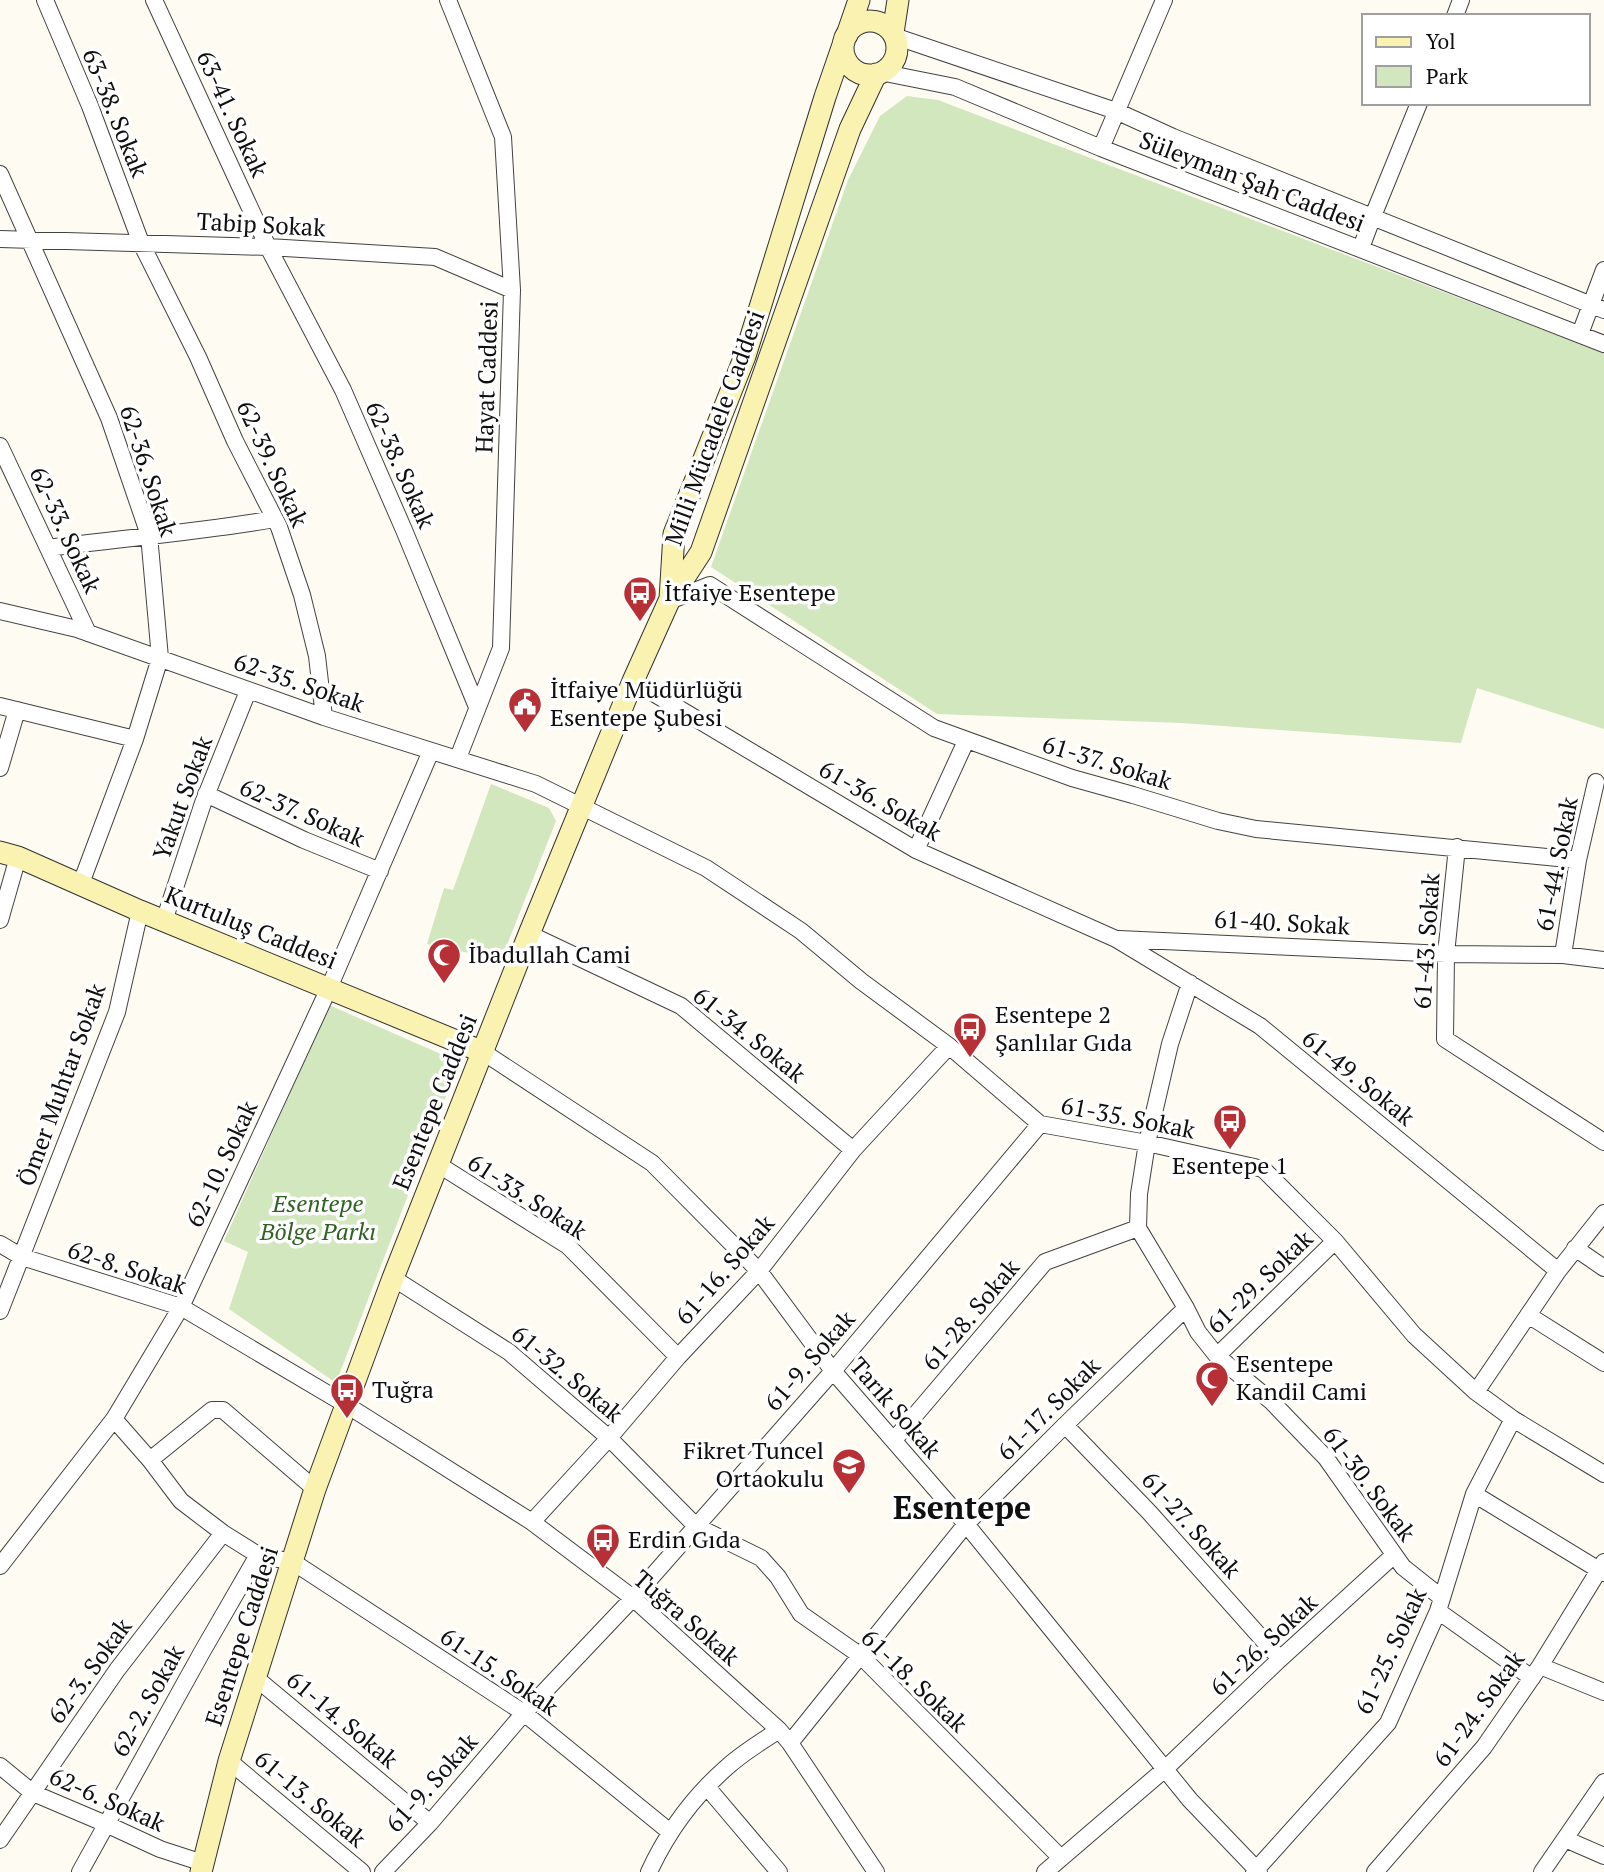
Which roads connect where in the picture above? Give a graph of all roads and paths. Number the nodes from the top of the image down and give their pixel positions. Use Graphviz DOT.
graph roads {
  1 [pos="45,0"];
  2 [pos="154,0"];
  3 [pos="448,0"];
  4 [pos="859,0"];
  5 [pos="898,0"];
  6 [pos="1164,0"];
  7 [pos="894,35"];
  8 [pos="846,39"];
  9 [pos="878,73"];
  10 [pos="1418,105"];
  11 [pos="1116,111"];
  12 [pos="1101,148"];
  13 [pos="0,174"];
  14 [pos="1373,216"];
  15 [pos="0,239"];
  16 [pos="30,239"];
  17 [pos="141,243"];
  18 [pos="268,247"];
  19 [pos="1361,248"];
  20 [pos="1604,270"];
  21 [pos="512,290"];
  22 [pos="1597,307"];
  23 [pos="1580,334"];
  24 [pos="1603,339"];
  25 [pos="0,446"];
  26 [pos="275,519"];
  27 [pos="149,535"];
  28 [pos="48,548"];
  29 [pos="669,601"];
  30 [pos="0,611"];
  31 [pos="88,633"];
  32 [pos="160,658"];
  33 [pos="633,681"];
  34 [pos="248,691"];
  35 [pos="0,706"];
  36 [pos="477,707"];
  37 [pos="18,710"];
  38 [pos="324,717"];
  39 [pos="135,738"];
  40 [pos="966,741"];
  41 [pos="431,751"];
  42 [pos="458,758"];
  43 [pos="0,768"];
  44 [pos="1596,782"];
  45 [pos="206,794"];
  46 [pos="581,807"];
  47 [pos="1457,847"];
  48 [pos="916,850"];
  49 [pos="9,854"];
  50 [pos="1578,860"];
  51 [pos="380,872"];
  52 [pos="80,886"];
  53 [pos="140,911"];
  54 [pos="0,920"];
  55 [pos="164,921"];
  56 [pos="529,934"];
  57 [pos="1116,939"];
  58 [pos="1446,954"];
  59 [pos="1563,956"];
  60 [pos="1604,960"];
  61 [pos="1190,983"];
  62 [pos="329,988"];
  63 [pos="949,1046"];
  64 [pos="483,1052"];
  65 [pos="1041,1124"];
  66 [pos="1604,1142"];
  67 [pos="1147,1143"];
  68 [pos="853,1150"];
  69 [pos="439,1166"];
  70 [pos="1604,1213"];
  71 [pos="1138,1228"];
  72 [pos="1335,1241"];
  73 [pos="0,1244"];
  74 [pos="1575,1248"];
  75 [pos="22,1257"];
  76 [pos="1604,1268"];
  77 [pos="759,1271"];
  78 [pos="1558,1271"];
  79 [pos="393,1278"];
  80 [pos="181,1307"];
  81 [pos="1186,1308"];
  82 [pos="0,1311"];
  83 [pos="1528,1315"];
  84 [pos="1217,1356"];
  85 [pos="678,1357"];
  86 [pos="1604,1363"];
  87 [pos="833,1371"];
  88 [pos="1476,1392"];
  89 [pos="345,1404"];
  90 [pos="114,1419"];
  91 [pos="1513,1419"];
  92 [pos="1065,1425"];
  93 [pos="609,1438"];
  94 [pos="894,1440"];
  95 [pos="150,1460"];
  96 [pos="1604,1474"];
  97 [pos="316,1489"];
  98 [pos="1474,1494"];
  99 [pos="532,1522"];
  100 [pos="966,1524"];
  101 [pos="696,1526"];
  102 [pos="223,1533"];
  103 [pos="258,1555"];
  104 [pos="1394,1555"];
  105 [pos="292,1562"];
  106 [pos="0,1566"];
  107 [pos="1602,1568"];
  108 [pos="632,1598"];
  109 [pos="1440,1604"];
  110 [pos="861,1656"];
  111 [pos="1280,1659"];
  112 [pos="1536,1672"];
  113 [pos="257,1679"];
  114 [pos="1604,1692"];
  115 [pos="524,1713"];
  116 [pos="779,1731"];
  117 [pos="790,1743"];
  118 [pos="229,1761"];
  119 [pos="0,1766"];
  120 [pos="1165,1769"];
  121 [pos="1604,1782"];
  122 [pos="708,1787"];
  123 [pos="33,1793"];
  124 [pos="430,1823"];
  125 [pos="106,1824"];
  126 [pos="670,1832"];
  127 [pos="1565,1839"];
  128 [pos="0,1840"];
  129 [pos="1604,1856"];
  130 [pos="1061,1858"];
  131 [pos="202,1867"];
  132 [pos="1257,1871"];
  133 [pos="80,1872"];
  134 [pos="362,1872"];
  135 [pos="383,1872"];
  136 [pos="649,1872"];
  137 [pos="779,1872"];
  138 [pos="876,1872"];
  139 [pos="1045,1872"];
  140 [pos="1375,1872"];
  141 [pos="1542,1872"];
  1 -- 17 [label="street, 63-38. Sokak"];
  2 -- 18 [label="street, 63-41. Sokak"];
  3 -- 21 [label="street, Hayat Caddesi"];
  4 -- 8 [label="street, Milli Mücadele Caddesi"];
  5 -- 7 [label="street"];
  6 -- 11 [label="street"];
  7 -- 8 [label="street"];
  7 -- 9 [label="street"];
  7 -- 11 [label="street, Süleyman Şah Caddesi"];
  8 -- 9 [label="street"];
  8 -- 29 [label="street, Milli Mücadele Caddesi"];
  9 -- 12 [label="street, Süleyman Şah Caddesi"];
  9 -- 29 [label="street, Milli Mücadele Caddesi"];
  10 -- 14 [label="street"];
  11 -- 12 [label="street"];
  11 -- 14 [label="street, Süleyman Şah Caddesi"];
  12 -- 19 [label="street, Süleyman Şah Caddesi"];
  13 -- 16 [label="street, 62-36. Sokak"];
  14 -- 19 [label="street"];
  14 -- 22 [label="street, Süleyman Şah Caddesi"];
  15 -- 16 [label="street, Tabip Sokak"];
  16 -- 17 [label="street, Tabip Sokak"];
  16 -- 27 [label="street, 62-36. Sokak"];
  17 -- 18 [label="street, Tabip Sokak"];
  17 -- 26 [label="street, 62-39. Sokak"];
  18 -- 21 [label="street, Tabip Sokak"];
  18 -- 36 [label="street, 62-38. Sokak"];
  19 -- 23 [label="street, Süleyman Şah Caddesi"];
  20 -- 22 [label="street"];
  21 -- 36 [label="street, Hayat Caddesi"];
  22 -- 23 [label="street"];
  23 -- 24 [label="street, Süleyman Şah Caddesi"];
  25 -- 28 [label="street, 62-33. Sokak"];
  26 -- 27 [label="street"];
  26 -- 38 [label="street, 62-39. Sokak"];
  27 -- 28 [label="street"];
  27 -- 32 [label="street, 62-36. Sokak"];
  28 -- 31 [label="street, 62-33. Sokak"];
  29 -- 33 [label="street, Esentepe Caddesi"];
  29 -- 40 [label="street, 61-37. Sokak"];
  30 -- 31 [label="street, 62-35. Sokak"];
  31 -- 32 [label="street, 62-35. Sokak"];
  32 -- 34 [label="street, 62-35. Sokak"];
  32 -- 39 [label="street, 62-36. Sokak"];
  33 -- 46 [label="street, Esentepe Caddesi"];
  33 -- 48 [label="street, 61-36. Sokak"];
  34 -- 38 [label="street, 62-35. Sokak"];
  34 -- 45 [label="street, Yakut Sokak"];
  35 -- 37 [label="street"];
  36 -- 42 [label="street, Hayat Caddesi"];
  37 -- 39 [label="street"];
  37 -- 43 [label="street"];
  38 -- 41 [label="street, 62-35. Sokak"];
  39 -- 52 [label="street, 62-36. Sokak"];
  40 -- 47 [label="street, 61-37. Sokak"];
  40 -- 48 [label="street"];
  41 -- 42 [label="street, 62-35. Sokak"];
  41 -- 51 [label="street, 62-10. Sokak"];
  42 -- 46 [label="street, 62-35. Sokak"];
  44 -- 50 [label="street, 61-44. Sokak"];
  45 -- 51 [label="street, 62-37. Sokak"];
  45 -- 55 [label="street, Yakut Sokak"];
  46 -- 56 [label="street, Esentepe Caddesi"];
  46 -- 63 [label="street, 61-35. Sokak"];
  47 -- 50 [label="street, 61-37. Sokak"];
  47 -- 58 [label="street, 61-43. Sokak"];
  48 -- 57 [label="street, 61-36. Sokak"];
  49 -- 52 [label="street, Kurtuluş Caddesi"];
  49 -- 54 [label="street"];
  50 -- 59 [label="street, 61-44. Sokak"];
  51 -- 62 [label="street, 62-10. Sokak"];
  52 -- 53 [label="street, Kurtuluş Caddesi"];
  53 -- 55 [label="street, Kurtuluş Caddesi"];
  53 -- 75 [label="street, Ömer Muhtar Sokak"];
  55 -- 62 [label="street, Kurtuluş Caddesi"];
  56 -- 64 [label="street, Esentepe Caddesi"];
  56 -- 68 [label="street, 61-34. Sokak"];
  57 -- 58 [label="street, 61-40. Sokak"];
  57 -- 61 [label="street, 61-49. Sokak"];
  58 -- 59 [label="street, 61-40. Sokak"];
  58 -- 66 [label="street, 61-43. Sokak"];
  59 -- 60 [label="street, 61-40. Sokak"];
  61 -- 67 [label="street"];
  61 -- 78 [label="street, 61-49. Sokak"];
  62 -- 64 [label="street, Kurtuluş Caddesi"];
  62 -- 80 [label="street, 62-10. Sokak"];
  63 -- 65 [label="street, 61-35. Sokak"];
  63 -- 68 [label="street, 61-16. Sokak"];
  64 -- 69 [label="street, Esentepe Caddesi"];
  64 -- 77 [label="street, Tarık Sokak"];
  65 -- 67 [label="street, 61-35. Sokak"];
  65 -- 87 [label="street, 61-9. Sokak"];
  67 -- 71 [label="street"];
  67 -- 72 [label="street, 61-35. Sokak"];
  68 -- 77 [label="street, 61-16. Sokak"];
  69 -- 79 [label="street, Esentepe Caddesi"];
  69 -- 85 [label="street, 61-33. Sokak"];
  70 -- 74 [label="street"];
  71 -- 81 [label="street, 61-30. Sokak"];
  71 -- 94 [label="street, 61-28. Sokak"];
  72 -- 84 [label="street, 61-29. Sokak"];
  72 -- 88 [label="street, 61-35. Sokak"];
  73 -- 75 [label="street, 62-8. Sokak"];
  74 -- 76 [label="street"];
  74 -- 78 [label="street"];
  75 -- 80 [label="street, 62-8. Sokak"];
  75 -- 82 [label="street, Ömer Muhtar Sokak"];
  77 -- 85 [label="street, 61-16. Sokak"];
  77 -- 87 [label="street, Tarık Sokak"];
  78 -- 83 [label="street"];
  79 -- 89 [label="street, Esentepe Caddesi"];
  79 -- 93 [label="street, 61-32. Sokak"];
  80 -- 89 [label="street, 62-8. Sokak"];
  80 -- 90 [label="street, 62-10. Sokak"];
  81 -- 84 [label="street, 61-30. Sokak"];
  81 -- 92 [label="street, 61-17. Sokak"];
  83 -- 86 [label="street"];
  83 -- 88 [label="street"];
  84 -- 104 [label="street, 61-30. Sokak"];
  85 -- 93 [label="street, 61-16. Sokak"];
  87 -- 94 [label="street, Tarık Sokak"];
  87 -- 101 [label="street, 61-9. Sokak"];
  88 -- 91 [label="street, 61-35. Sokak"];
  89 -- 97 [label="street, Esentepe Caddesi"];
  89 -- 99 [label="street, Tuğra Sokak"];
  90 -- 95 [label="street"];
  90 -- 106 [label="street, 62-10. Sokak"];
  91 -- 96 [label="street, 61-35. Sokak"];
  91 -- 98 [label="street, 61-25. Sokak"];
  92 -- 100 [label="street, 61-17. Sokak"];
  92 -- 111 [label="street, 61-27. Sokak"];
  93 -- 99 [label="street, 61-16. Sokak"];
  93 -- 101 [label="street, 61-32. Sokak"];
  94 -- 100 [label="street, Tarık Sokak"];
  95 -- 97 [label="street"];
  95 -- 102 [label="street"];
  97 -- 105 [label="street, Esentepe Caddesi"];
  98 -- 107 [label="street"];
  98 -- 109 [label="street, 61-25. Sokak"];
  99 -- 108 [label="street, Tuğra Sokak"];
  100 -- 110 [label="street, 61-17. Sokak"];
  100 -- 120 [label="street, Tarık Sokak"];
  101 -- 108 [label="street, 61-9. Sokak"];
  101 -- 110 [label="street, 61-18. Sokak"];
  102 -- 103 [label="street"];
  102 -- 123 [label="street, 62-3. Sokak"];
  103 -- 105 [label="street"];
  103 -- 125 [label="street, 62-2. Sokak"];
  104 -- 109 [label="street, 61-30. Sokak"];
  104 -- 111 [label="street, 61-26. Sokak"];
  105 -- 113 [label="street, Esentepe Caddesi"];
  105 -- 115 [label="street, 61-15. Sokak"];
  107 -- 112 [label="street, 61-24. Sokak"];
  108 -- 115 [label="street, 61-9. Sokak"];
  108 -- 116 [label="street, Tuğra Sokak"];
  109 -- 112 [label="street, 61-30. Sokak"];
  109 -- 132 [label="street, 61-25. Sokak"];
  110 -- 117 [label="street, 61-17. Sokak"];
  110 -- 130 [label="street, 61-18. Sokak"];
  111 -- 120 [label="street, 61-26. Sokak"];
  112 -- 114 [label="street, 61-30. Sokak"];
  112 -- 140 [label="street, 61-24. Sokak"];
  113 -- 118 [label="street, Esentepe Caddesi"];
  113 -- 124 [label="street, 61-14. Sokak"];
  115 -- 124 [label="street, 61-9. Sokak"];
  115 -- 126 [label="street, 61-15. Sokak"];
  116 -- 117 [label="street, Tuğra Sokak"];
  116 -- 122 [label="street"];
  117 -- 138 [label="street, Tuğra Sokak"];
  118 -- 131 [label="street, Esentepe Caddesi"];
  118 -- 134 [label="street, 61-13. Sokak"];
  119 -- 123 [label="street, 62-6. Sokak"];
  120 -- 130 [label="street, 61-26. Sokak"];
  120 -- 132 [label="street, Tarık Sokak"];
  121 -- 127 [label="street"];
  122 -- 126 [label="street"];
  122 -- 137 [label="street"];
  123 -- 125 [label="street, 62-6. Sokak"];
  123 -- 128 [label="street, 62-3. Sokak"];
  124 -- 135 [label="street, 61-9. Sokak"];
  125 -- 131 [label="street, 62-6. Sokak"];
  125 -- 133 [label="street, 62-2. Sokak"];
  126 -- 136 [label="street"];
  127 -- 129 [label="street"];
  127 -- 141 [label="street"];
  130 -- 139 [label="street, 61-26. Sokak"];
}
